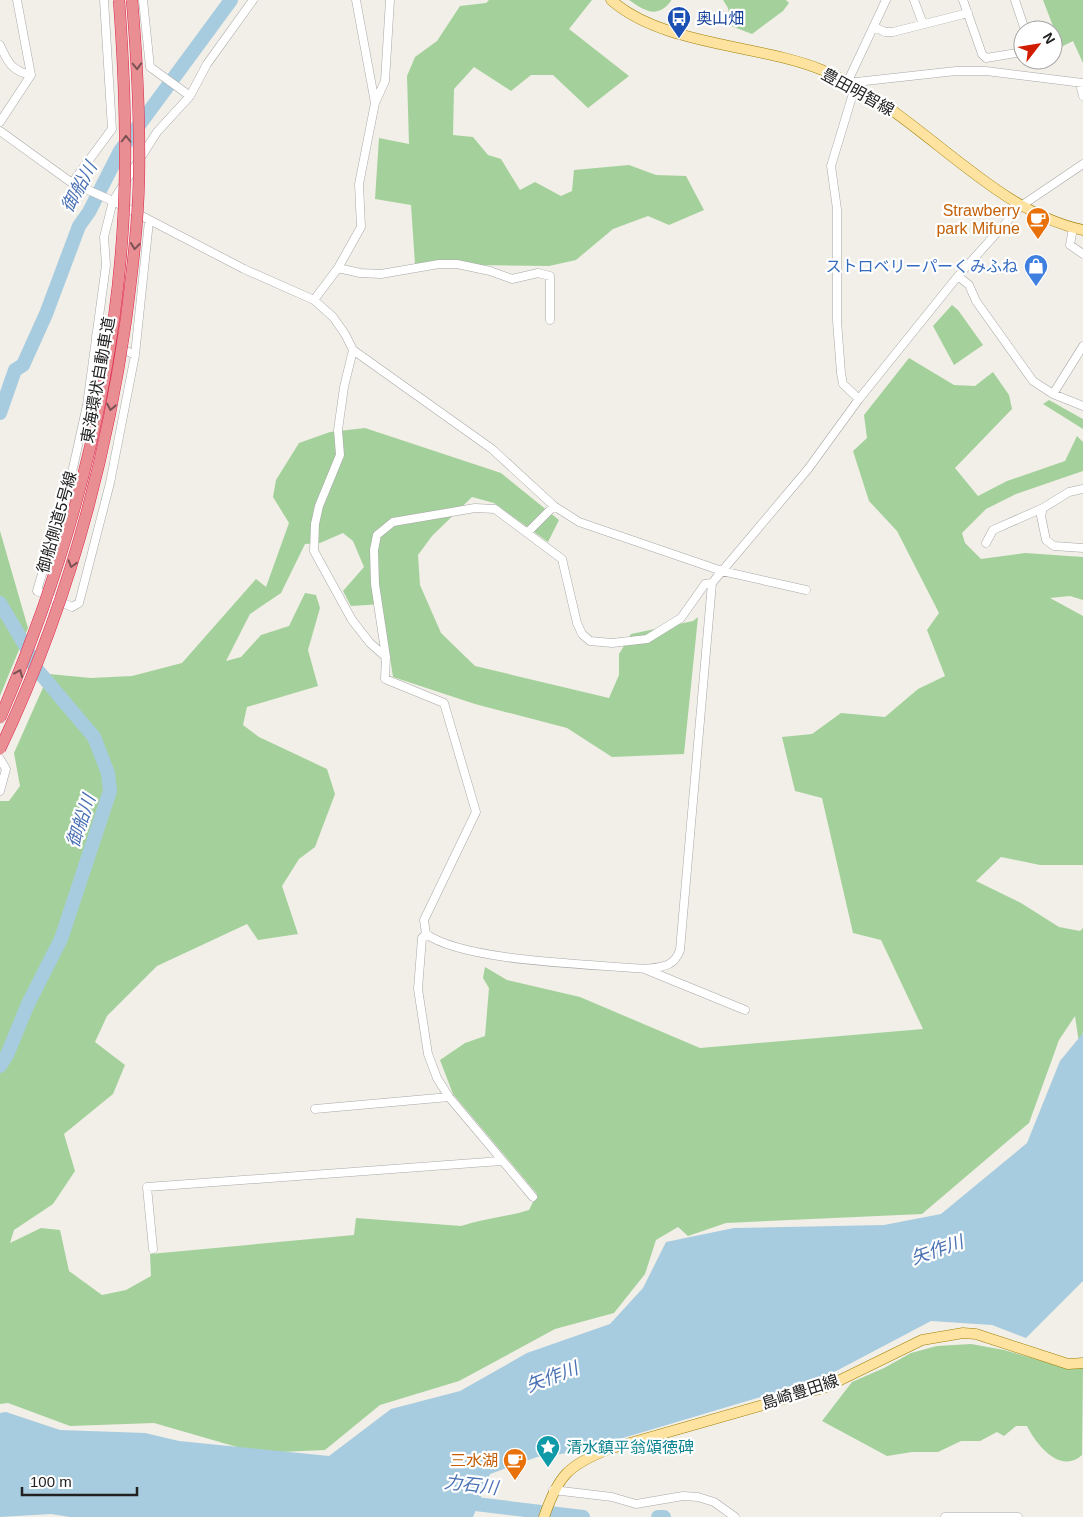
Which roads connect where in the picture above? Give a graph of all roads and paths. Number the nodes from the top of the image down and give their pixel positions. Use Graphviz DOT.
graph roads {
  1 [pos="16,0"];
  2 [pos="104,0"];
  3 [pos="119,0"];
  4 [pos="132,0"];
  5 [pos="143,0"];
  6 [pos="253,0"];
  7 [pos="356,0"];
  8 [pos="390,0"];
  9 [pos="611,0"];
  10 [pos="886,0"];
  11 [pos="914,0"];
  12 [pos="963,0"];
  13 [pos="1014,0"];
  14 [pos="968,13"];
  15 [pos="1021,20"];
  16 [pos="923,24"];
  17 [pos="874,27"];
  18 [pos="146,40"];
  19 [pos="0,46"];
  20 [pos="108,49"];
  21 [pos="1013,54"];
  22 [pos="31,75"];
  23 [pos="1081,84"];
  24 [pos="851,85"];
  25 [pos="187,95"];
  26 [pos="1083,96"];
  27 [pos="375,103"];
  28 [pos="0,122"];
  29 [pos="0,131"];
  30 [pos="1083,164"];
  31 [pos="72,183"];
  32 [pos="111,201"];
  33 [pos="1021,206"];
  34 [pos="148,221"];
  35 [pos="1078,229"];
  36 [pos="1083,254"];
  37 [pos="338,268"];
  38 [pos="958,276"];
  39 [pos="314,300"];
  40 [pos="550,320"];
  41 [pos="96,336"];
  42 [pos="1083,346"];
  43 [pos="353,350"];
  44 [pos="135,355"];
  45 [pos="1053,394"];
  46 [pos="859,399"];
  47 [pos="1083,406"];
  48 [pos="72,468"];
  49 [pos="110,483"];
  50 [pos="1083,489"];
  51 [pos="554,506"];
  52 [pos="1043,508"];
  53 [pos="527,533"];
  54 [pos="986,543"];
  55 [pos="1083,548"];
  56 [pos="722,570"];
  57 [pos="712,583"];
  58 [pos="806,590"];
  59 [pos="386,657"];
  60 [pos="0,718"];
  61 [pos="0,749"];
  62 [pos="0,759"];
  63 [pos="0,790"];
  64 [pos="426,934"];
  65 [pos="645,969"];
  66 [pos="745,1010"];
  67 [pos="449,1098"];
  68 [pos="314,1109"];
  69 [pos="501,1161"];
  70 [pos="533,1197"];
  71 [pos="153,1249"];
  72 [pos="1083,1363"];
  73 [pos="553,1491"];
  74 [pos="544,1517"];
  75 [pos="735,1517"];
  76 [pos="945,1517"];
  77 [pos="1018,1517"];
  1 -- 22 [label="street"];
  2 -- 20 [label="street"];
  60 -- 3 [label="highway, 東海環状自動車道, one-way, bridge"];
  4 -- 61 [label="highway, 東海環状自動車道, one-way, bridge"];
  5 -- 18 [label="street"];
  6 -- 25 [label="street, 御船側道5号線"];
  7 -- 27 [label="street"];
  8 -- 27 [label="street"];
  9 -- 24 [label="main road, 豊田明智線"];
  10 -- 17 [label="street"];
  11 -- 16 [label="street"];
  12 -- 14 [label="street"];
  13 -- 15 [label="street"];
  14 -- 16 [label="street"];
  14 -- 21 [label="street"];
  16 -- 17 [label="street"];
  17 -- 24 [label="street"];
  18 -- 20 [label="street"];
  18 -- 25 [label="street"];
  19 -- 22 [label="street"];
  20 -- 31 [label="street"];
  22 -- 28 [label="street"];
  23 -- 24 [label="street"];
  23 -- 26 [label="street"];
  24 -- 33 [label="main road, 豊田明智線"];
  24 -- 46 [label="street"];
  25 -- 32 [label="street, 御船側道5号線"];
  27 -- 37 [label="street"];
  29 -- 31 [label="street"];
  30 -- 33 [label="street"];
  31 -- 32 [label="street"];
  32 -- 34 [label="street"];
  32 -- 41 [label="street, 御船側道5号線"];
  33 -- 35 [label="main road, 豊田明智線"];
  33 -- 38 [label="street"];
  34 -- 39 [label="street"];
  34 -- 44 [label="street, 御船側道5号線"];
  35 -- 36 [label="street"];
  37 -- 39 [label="street"];
  37 -- 40 [label="street"];
  38 -- 45 [label="street"];
  38 -- 46 [label="street"];
  39 -- 43 [label="street"];
  41 -- 44 [label="street"];
  41 -- 48 [label="street, 御船側道5号線"];
  42 -- 45 [label="street"];
  43 -- 51 [label="street"];
  43 -- 59 [label="street"];
  44 -- 49 [label="street, 御船側道5号線"];
  45 -- 47 [label="street"];
  46 -- 56 [label="street"];
  48 -- 49 [label="street"];
  48 -- 49 [label="street, 御船側道5号線"];
  50 -- 52 [label="street"];
  51 -- 53 [label="street"];
  51 -- 56 [label="street"];
  52 -- 54 [label="street"];
  52 -- 55 [label="street"];
  53 -- 57 [label="street"];
  53 -- 59 [label="street"];
  56 -- 57 [label="street"];
  56 -- 58 [label="street"];
  57 -- 65 [label="street"];
  59 -- 64 [label="street"];
  62 -- 63 [label="street"];
  64 -- 65 [label="street"];
  64 -- 67 [label="street"];
  65 -- 66 [label="street"];
  67 -- 68 [label="street"];
  67 -- 69 [label="street"];
  69 -- 70 [label="street"];
  69 -- 71 [label="street"];
  72 -- 73 [label="main road, 島崎豊田線"];
  73 -- 74 [label="main road, 島崎豊田線"];
  73 -- 75 [label="street"];
  76 -- 77 [label="street"];
}
